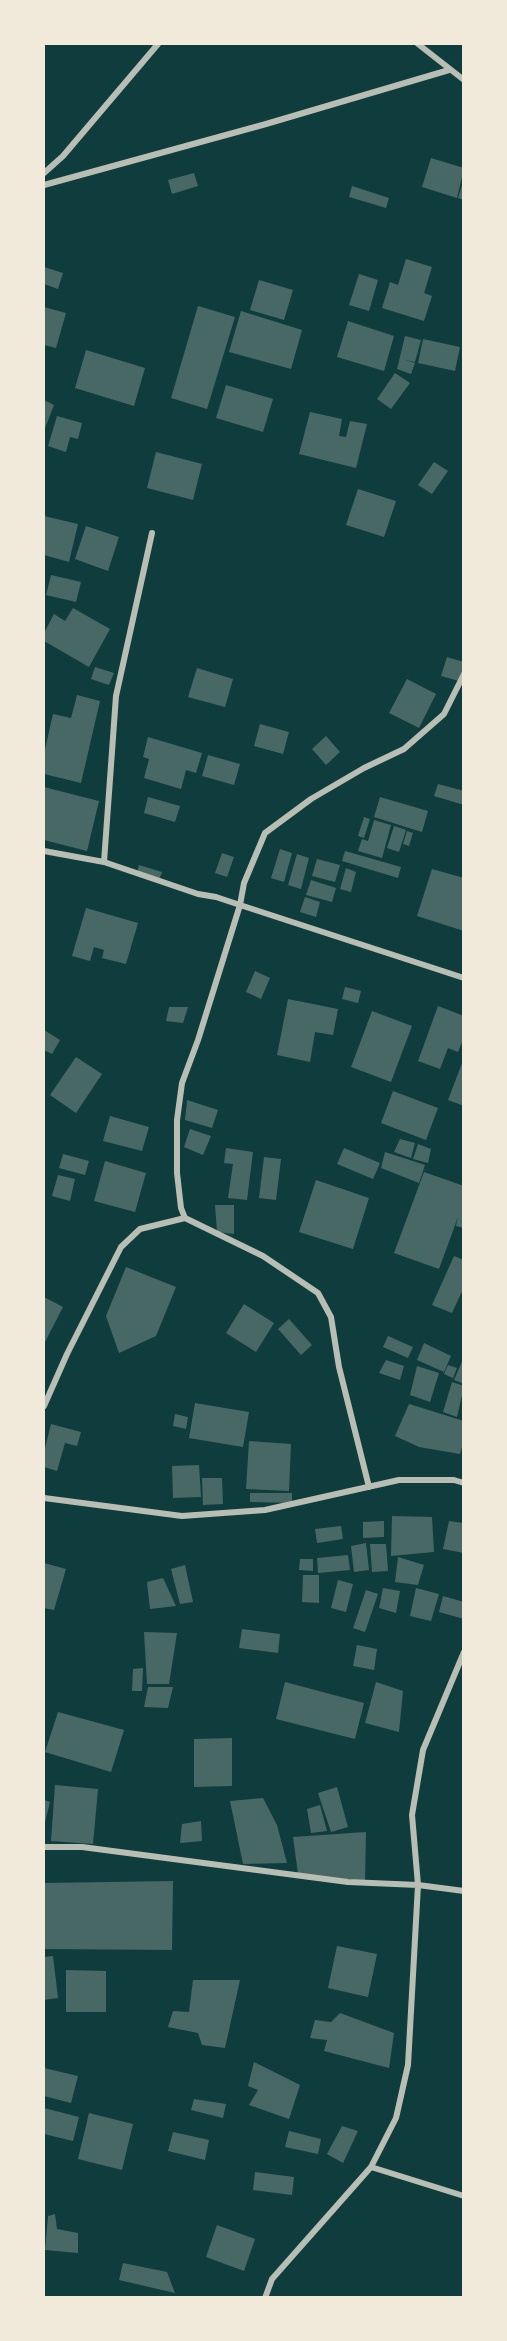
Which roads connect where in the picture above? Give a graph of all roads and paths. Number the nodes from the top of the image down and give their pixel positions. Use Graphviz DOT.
graph roads {
  1 [pos="158,44"];
  2 [pos="418,44"];
  3 [pos="449,70"];
  4 [pos="464,80"];
  5 [pos="44,173"];
  6 [pos="44,185"];
  7 [pos="152,533"];
  8 [pos="464,674"];
  9 [pos="44,851"];
  10 [pos="104,862"];
  11 [pos="240,905"];
  12 [pos="464,978"];
  13 [pos="185,1218"];
  14 [pos="44,1406"];
  15 [pos="464,1483"];
  16 [pos="369,1487"];
  17 [pos="44,1498"];
  18 [pos="464,1652"];
  19 [pos="44,1847"];
  20 [pos="418,1885"];
  21 [pos="464,1891"];
  22 [pos="371,2167"];
  23 [pos="464,2196"];
  24 [pos="265,2298"];
  1 -- 5 [label="street"];
  2 -- 3 [label="street"];
  3 -- 4 [label="street"];
  3 -- 6 [label="street"];
  7 -- 10 [label="street"];
  8 -- 11 [label="street"];
  9 -- 10 [label="street"];
  10 -- 11 [label="street"];
  11 -- 12 [label="street"];
  11 -- 13 [label="street"];
  13 -- 14 [label="street"];
  13 -- 16 [label="street"];
  15 -- 16 [label="street"];
  16 -- 17 [label="street"];
  18 -- 20 [label="street"];
  19 -- 20 [label="street"];
  20 -- 21 [label="street"];
  20 -- 22 [label="street"];
  22 -- 23 [label="street"];
  22 -- 24 [label="street"];
}
